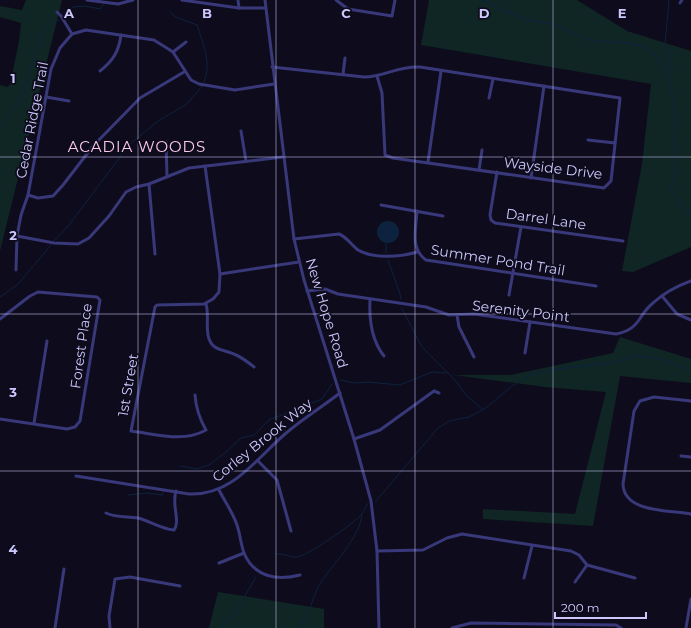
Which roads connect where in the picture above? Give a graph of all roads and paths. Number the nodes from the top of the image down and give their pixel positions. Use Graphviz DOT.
graph roads {
  1 [pos="88,0"];
  2 [pos="133,0"];
  3 [pos="182,0"];
  4 [pos="238,0"];
  5 [pos="265,0"];
  6 [pos="336,0"];
  7 [pos="395,0"];
  8 [pos="206,2"];
  9 [pos="239,8"];
  10 [pos="265,8"];
  11 [pos="57,12"];
  12 [pos="72,34"];
  13 [pos="121,35"];
  14 [pos="186,42"];
  15 [pos="173,52"];
  16 [pos="345,58"];
  17 [pos="272,67"];
  18 [pos="100,71"];
  19 [pos="441,71"];
  20 [pos="184,72"];
  21 [pos="343,74"];
  22 [pos="377,76"];
  23 [pos="493,79"];
  24 [pos="274,84"];
  25 [pos="544,86"];
  26 [pos="46,97"];
  27 [pos="489,98"];
  28 [pos="69,101"];
  29 [pos="241,131"];
  30 [pos="588,140"];
  31 [pos="166,142"];
  32 [pos="615,143"];
  33 [pos="482,150"];
  34 [pos="283,157"];
  35 [pos="246,161"];
  36 [pos="428,162"];
  37 [pos="205,166"];
  38 [pos="479,170"];
  39 [pos="497,172"];
  40 [pos="168,176"];
  41 [pos="531,178"];
  42 [pos="149,184"];
  43 [pos="28,195"];
  44 [pos="381,205"];
  45 [pos="417,211"];
  46 [pos="443,216"];
  47 [pos="521,227"];
  48 [pos="17,236"];
  49 [pos="294,239"];
  50 [pos="623,241"];
  51 [pos="416,252"];
  52 [pos="155,254"];
  53 [pos="299,262"];
  54 [pos="16,270"];
  55 [pos="220,274"];
  56 [pos="512,274"];
  57 [pos="691,281"];
  58 [pos="596,286"];
  59 [pos="308,292"];
  60 [pos="509,295"];
  61 [pos="662,296"];
  62 [pos="370,298"];
  63 [pos="206,304"];
  64 [pos="457,315"];
  65 [pos="0,319"];
  66 [pos="691,320"];
  67 [pos="530,322"];
  68 [pos="47,342"];
  69 [pos="525,353"];
  70 [pos="384,356"];
  71 [pos="474,357"];
  72 [pos="254,368"];
  73 [pos="340,393"];
  74 [pos="439,393"];
  75 [pos="195,395"];
  76 [pos="691,401"];
  77 [pos="0,419"];
  78 [pos="34,423"];
  79 [pos="354,439"];
  80 [pos="681,456"];
  81 [pos="691,457"];
  82 [pos="258,461"];
  83 [pos="76,476"];
  84 [pos="219,490"];
  85 [pos="176,491"];
  86 [pos="106,513"];
  87 [pos="691,514"];
  88 [pos="291,530"];
  89 [pos="532,546"];
  90 [pos="376,551"];
  91 [pos="244,553"];
  92 [pos="219,563"];
  93 [pos="587,565"];
  94 [pos="64,569"];
  95 [pos="300,575"];
  96 [pos="524,578"];
  97 [pos="635,578"];
  98 [pos="575,582"];
  99 [pos="180,586"];
  100 [pos="691,599"];
  101 [pos="689,623"];
  102 [pos="538,626"];
  103 [pos="575,626"];
  104 [pos="55,628"];
  105 [pos="110,628"];
  106 [pos="379,628"];
  107 [pos="452,628"];
  108 [pos="621,628"];
  109 [pos="686,628"];
  1 -- 2 [label="street"];
  3 -- 8 [label="street"];
  4 -- 9 [label="street"];
  5 -- 10 [label="street, New Hope Road"];
  6 -- 7 [label="street"];
  8 -- 9 [label="street"];
  9 -- 10 [label="street"];
  10 -- 17 [label="street, New Hope Road"];
  11 -- 12 [label="street"];
  12 -- 13 [label="street"];
  12 -- 26 [label="street, Cedar Ridge Trail"];
  13 -- 15 [label="street"];
  13 -- 18 [label="street"];
  14 -- 15 [label="street"];
  15 -- 20 [label="street"];
  16 -- 21 [label="street"];
  17 -- 21 [label="street, Wayside Drive"];
  17 -- 24 [label="street, New Hope Road"];
  19 -- 22 [label="street, Wayside Drive"];
  19 -- 23 [label="street, Wayside Drive"];
  19 -- 36 [label="street"];
  20 -- 24 [label="street"];
  20 -- 43 [label="street"];
  21 -- 22 [label="street, Wayside Drive"];
  22 -- 36 [label="street, Wayside Drive"];
  23 -- 25 [label="street, Wayside Drive"];
  23 -- 27 [label="street"];
  24 -- 34 [label="street, New Hope Road"];
  25 -- 32 [label="street, Wayside Drive"];
  25 -- 41 [label="street"];
  26 -- 28 [label="street"];
  26 -- 43 [label="street, Cedar Ridge Trail"];
  29 -- 35 [label="street"];
  30 -- 32 [label="street"];
  31 -- 40 [label="street"];
  32 -- 41 [label="street, Wayside Drive"];
  33 -- 38 [label="street"];
  34 -- 35 [label="street"];
  34 -- 49 [label="street, New Hope Road"];
  35 -- 37 [label="street"];
  36 -- 38 [label="street, Wayside Drive"];
  37 -- 40 [label="street"];
  37 -- 55 [label="street"];
  38 -- 39 [label="street, Wayside Drive"];
  39 -- 41 [label="street, Wayside Drive"];
  39 -- 47 [label="street, Darrel Lane"];
  40 -- 42 [label="street"];
  42 -- 48 [label="street"];
  42 -- 52 [label="street"];
  43 -- 48 [label="street, Cedar Ridge Trail"];
  44 -- 45 [label="street"];
  45 -- 46 [label="street"];
  45 -- 51 [label="street, Summer Pond Trail"];
  47 -- 50 [label="street, Darrel Lane"];
  47 -- 56 [label="street"];
  48 -- 54 [label="street, Cedar Ridge Trail"];
  49 -- 51 [label="street"];
  49 -- 53 [label="street, New Hope Road"];
  51 -- 56 [label="street, Summer Pond Trail"];
  53 -- 55 [label="street"];
  53 -- 59 [label="street, New Hope Road"];
  55 -- 63 [label="street"];
  56 -- 58 [label="street, Summer Pond Trail"];
  56 -- 60 [label="street"];
  57 -- 61 [label="street, Serenity Point"];
  59 -- 62 [label="street, Serenity Point"];
  59 -- 73 [label="street, New Hope Road"];
  61 -- 66 [label="street"];
  61 -- 67 [label="street, Serenity Point"];
  62 -- 64 [label="street, Serenity Point"];
  62 -- 70 [label="street"];
  63 -- 72 [label="street"];
  63 -- 75 [label="street, 1st Street"];
  64 -- 67 [label="street, Serenity Point"];
  64 -- 71 [label="street"];
  65 -- 78 [label="street, Forest Place"];
  67 -- 69 [label="street"];
  68 -- 78 [label="street"];
  73 -- 79 [label="street, New Hope Road"];
  73 -- 82 [label="street, Corley Brook Way"];
  74 -- 79 [label="street"];
  76 -- 87 [label="street"];
  77 -- 78 [label="street, Forest Place"];
  79 -- 90 [label="street, New Hope Road"];
  80 -- 81 [label="street"];
  82 -- 84 [label="street, Corley Brook Way"];
  82 -- 88 [label="street"];
  83 -- 85 [label="street, Corley Brook Way"];
  84 -- 85 [label="street, Corley Brook Way"];
  84 -- 91 [label="street"];
  85 -- 86 [label="street"];
  89 -- 90 [label="street"];
  89 -- 93 [label="street"];
  89 -- 96 [label="street"];
  90 -- 106 [label="street, New Hope Road"];
  91 -- 92 [label="street"];
  91 -- 95 [label="street"];
  93 -- 97 [label="street"];
  93 -- 98 [label="street"];
  94 -- 104 [label="street"];
  99 -- 105 [label="street"];
  100 -- 101 [label="street"];
  101 -- 109 [label="street"];
  102 -- 103 [label="street"];
  102 -- 107 [label="street"];
  103 -- 108 [label="street"];
}
